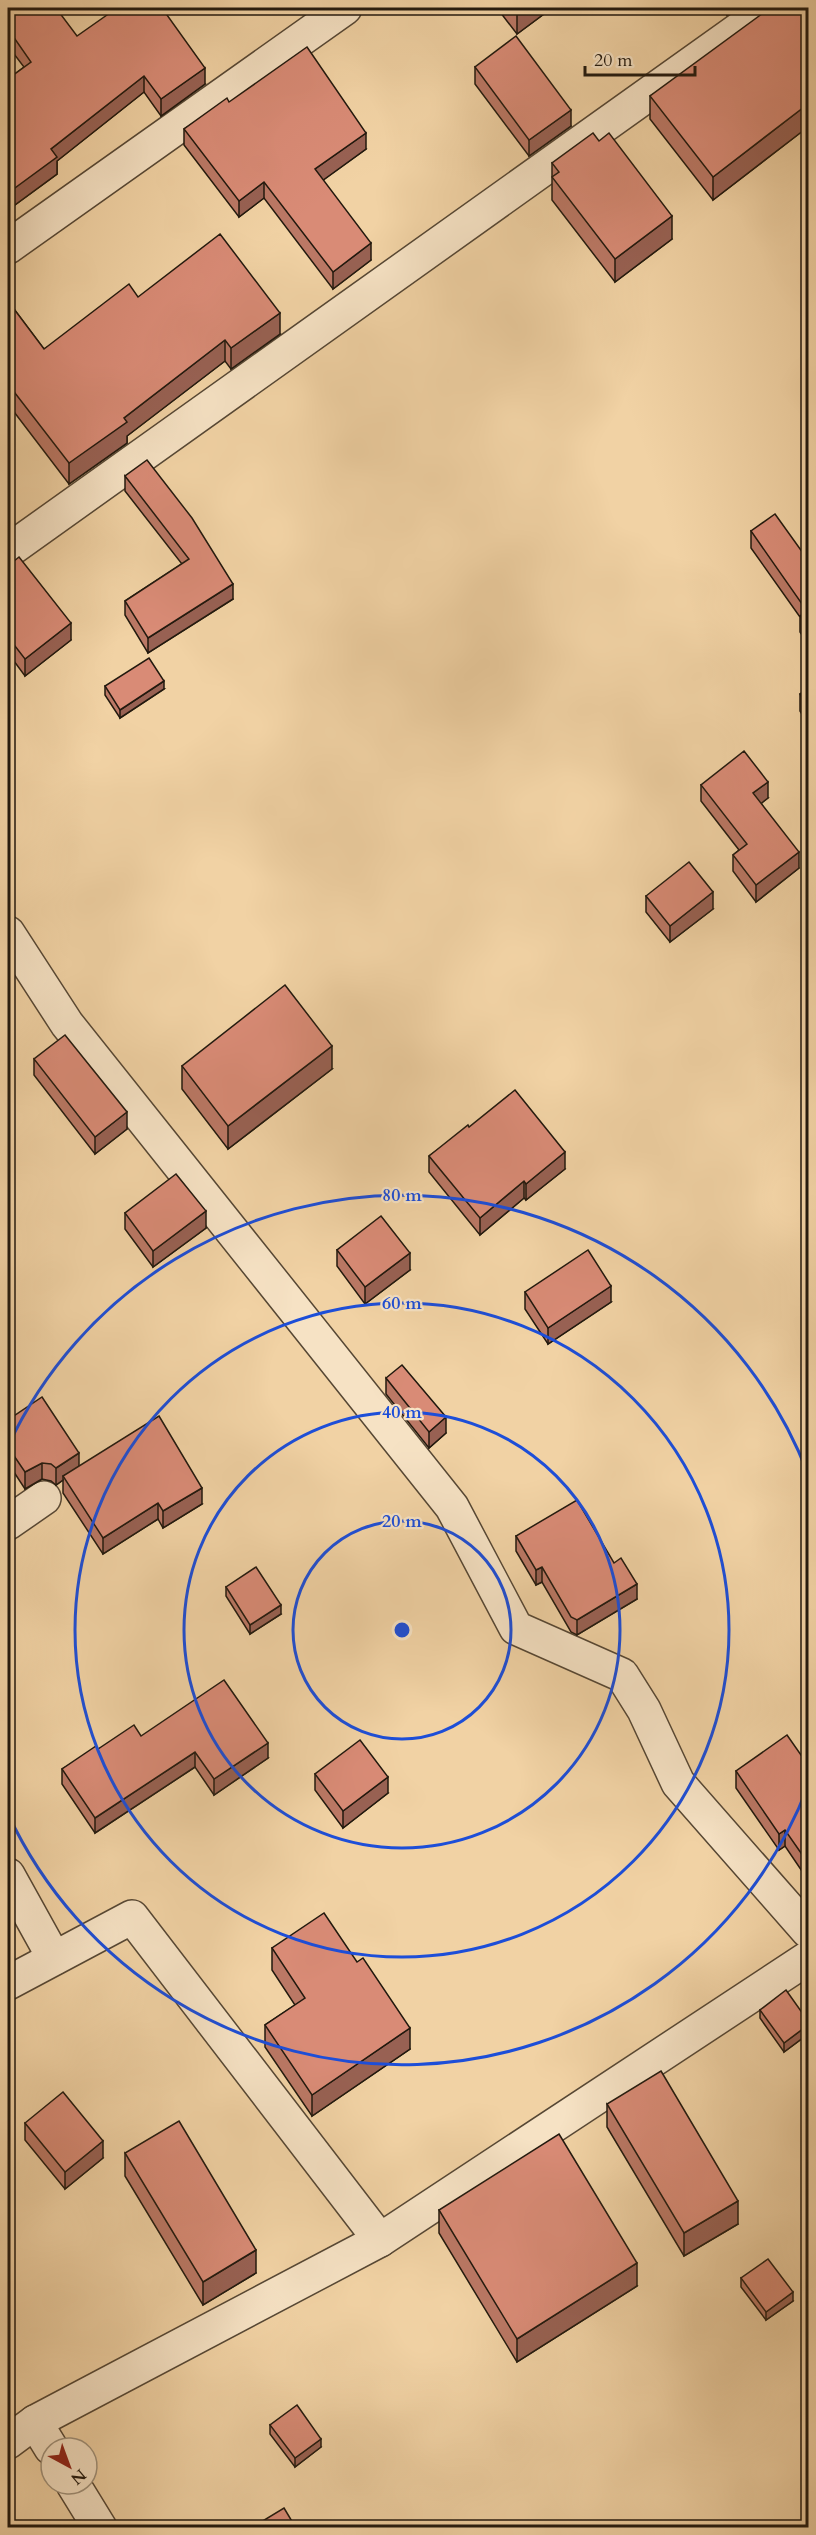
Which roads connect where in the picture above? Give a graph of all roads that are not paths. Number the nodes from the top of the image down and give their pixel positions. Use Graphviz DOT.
graph roads {
  1 [pos="345,8"];
  2 [pos="770,8"];
  3 [pos="8,247"];
  4 [pos="8,552"];
  5 [pos="8,933"];
  6 [pos="44,1498"];
  7 [pos="8,1523"];
  8 [pos="8,1875"];
  9 [pos="808,1931"];
  10 [pos="808,1958"];
  11 [pos="54,1959"];
  12 [pos="8,1983"];
  13 [pos="380,2240"];
  14 [pos="43,2435"];
  15 [pos="8,2442"];
  16 [pos="80,2496"];
  17 [pos="100,2528"];
  1 -- 3 [label="street"];
  2 -- 4 [label="street"];
  5 -- 9 [label="street"];
  6 -- 7 [label="street"];
  8 -- 11 [label="street"];
  10 -- 13 [label="street"];
  11 -- 12 [label="street"];
  11 -- 13 [label="street"];
  13 -- 14 [label="street"];
  14 -- 15 [label="street"];
  16 -- 17 [label="street"];
}
